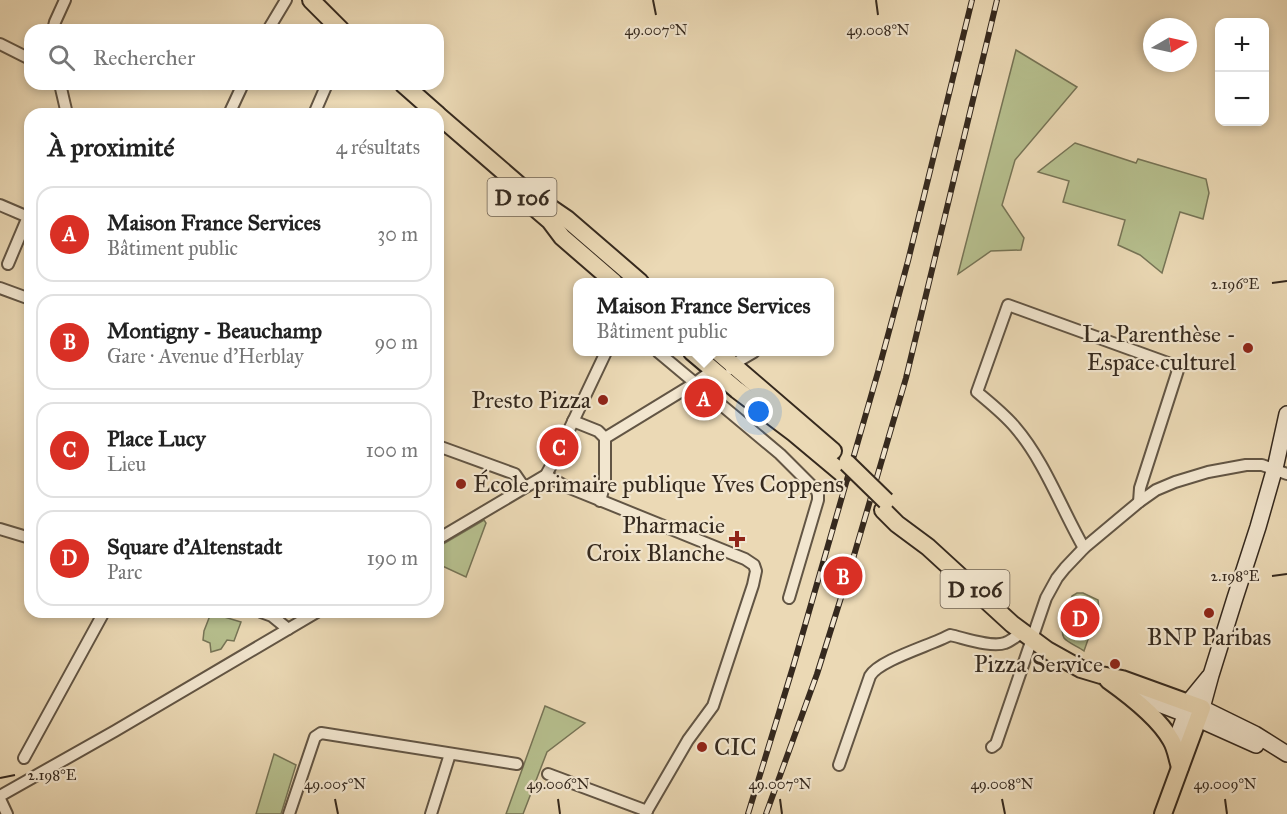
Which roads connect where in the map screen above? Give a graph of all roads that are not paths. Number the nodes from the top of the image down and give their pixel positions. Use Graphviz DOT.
graph roads {
  1 [pos="65,0"];
  2 [pos="286,0"];
  3 [pos="300,0"];
  4 [pos="311,0"];
  5 [pos="54,24"];
  6 [pos="272,24"];
  7 [pos="324,24"];
  8 [pos="335,24"];
  9 [pos="0,44"];
  10 [pos="24,56"];
  11 [pos="61,90"];
  12 [pos="240,90"];
  13 [pos="324,90"];
  14 [pos="399,90"];
  15 [pos="410,90"];
  16 [pos="66,108"];
  17 [pos="232,108"];
  18 [pos="317,108"];
  19 [pos="419,108"];
  20 [pos="431,108"];
  21 [pos="444,119"];
  22 [pos="444,130"];
  23 [pos="0,205"];
  24 [pos="24,213"];
  25 [pos="24,227"];
  26 [pos="8,264"];
  27 [pos="609,278"];
  28 [pos="635,278"];
  29 [pos="0,288"];
  30 [pos="24,297"];
  31 [pos="604,356"];
  32 [pos="663,356"];
  33 [pos="698,356"];
  34 [pos="724,356"];
  35 [pos="747,356"];
  36 [pos="734,365"];
  37 [pos="718,374"];
  38 [pos="695,383"];
  39 [pos="1287,414"];
  40 [pos="573,421"];
  41 [pos="605,438"];
  42 [pos="444,448"];
  43 [pos="845,469"];
  44 [pos="1281,472"];
  45 [pos="546,475"];
  46 [pos="524,487"];
  47 [pos="600,501"];
  48 [pos="1139,501"];
  49 [pos="0,529"];
  50 [pos="444,535"];
  51 [pos="24,536"];
  52 [pos="1084,549"];
  53 [pos="789,598"];
  54 [pos="101,618"];
  55 [pos="274,618"];
  56 [pos="306,618"];
  57 [pos="288,629"];
  58 [pos="1027,636"];
  59 [pos="1101,675"];
  60 [pos="1122,690"];
  61 [pos="1194,711"];
  62 [pos="1218,729"];
  63 [pos="1182,745"];
  64 [pos="992,747"];
  65 [pos="450,754"];
  66 [pos="1287,754"];
  67 [pos="24,758"];
  68 [pos="1287,759"];
  69 [pos="517,764"];
  70 [pos="839,765"];
  71 [pos="548,774"];
  72 [pos="0,798"];
  73 [pos="621,802"];
  74 [pos="646,812"];
  75 [pos="7,814"];
  76 [pos="289,814"];
  77 [pos="431,814"];
  78 [pos="617,814"];
  79 [pos="1163,814"];
  1 -- 5 [label="street"];
  2 -- 6 [label="street"];
  3 -- 7 [label="main road"];
  4 -- 8 [label="main road"];
  9 -- 10 [label="street"];
  11 -- 16 [label="street"];
  12 -- 17 [label="street"];
  13 -- 18 [label="street"];
  14 -- 19 [label="main road"];
  15 -- 20 [label="main road, D 106"];
  21 -- 28 [label="main road, D 106"];
  22 -- 27 [label="main road, D 106"];
  23 -- 24 [label="street"];
  25 -- 26 [label="street"];
  29 -- 30 [label="street"];
  31 -- 40 [label="street"];
  32 -- 38 [label="street"];
  33 -- 37 [label="main road, D 106"];
  34 -- 36 [label="main road, D 106"];
  35 -- 36 [label="street"];
  36 -- 37 [label="street"];
  36 -- 43 [label="main road, D 106"];
  37 -- 38 [label="street"];
  37 -- 43 [label="main road, D 106"];
  38 -- 41 [label="street"];
  38 -- 53 [label="street"];
  39 -- 44 [label="street"];
  40 -- 41 [label="street"];
  40 -- 45 [label="street"];
  41 -- 47 [label="street"];
  42 -- 46 [label="street"];
  43 -- 58 [label="main road, D 106"];
  44 -- 48 [label="street"];
  44 -- 61 [label="street"];
  45 -- 46 [label="street"];
  45 -- 47 [label="street"];
  46 -- 50 [label="street"];
  47 -- 74 [label="street"];
  48 -- 52 [label="street"];
  48 -- 52 [label="street"];
  49 -- 51 [label="street"];
  52 -- 58 [label="street"];
  54 -- 67 [label="street"];
  55 -- 57 [label="street"];
  56 -- 57 [label="street"];
  57 -- 72 [label="street"];
  58 -- 59 [label="main road, D 106"];
  58 -- 64 [label="street"];
  58 -- 70 [label="street"];
  59 -- 60 [label="main road, D 106"];
  59 -- 61 [label="main road, D 106"];
  60 -- 61 [label="street, D 106"];
  60 -- 63 [label="main road"];
  61 -- 62 [label="street, D 106"];
  61 -- 63 [label="main road"];
  61 -- 66 [label="street, D 106"];
  62 -- 63 [label="street"];
  62 -- 68 [label="street, D 106"];
  63 -- 79 [label="main road"];
  65 -- 69 [label="street"];
  65 -- 76 [label="street"];
  65 -- 77 [label="street"];
  71 -- 73 [label="street"];
  72 -- 75 [label="street"];
  73 -- 74 [label="street"];
  73 -- 78 [label="street"];
}
